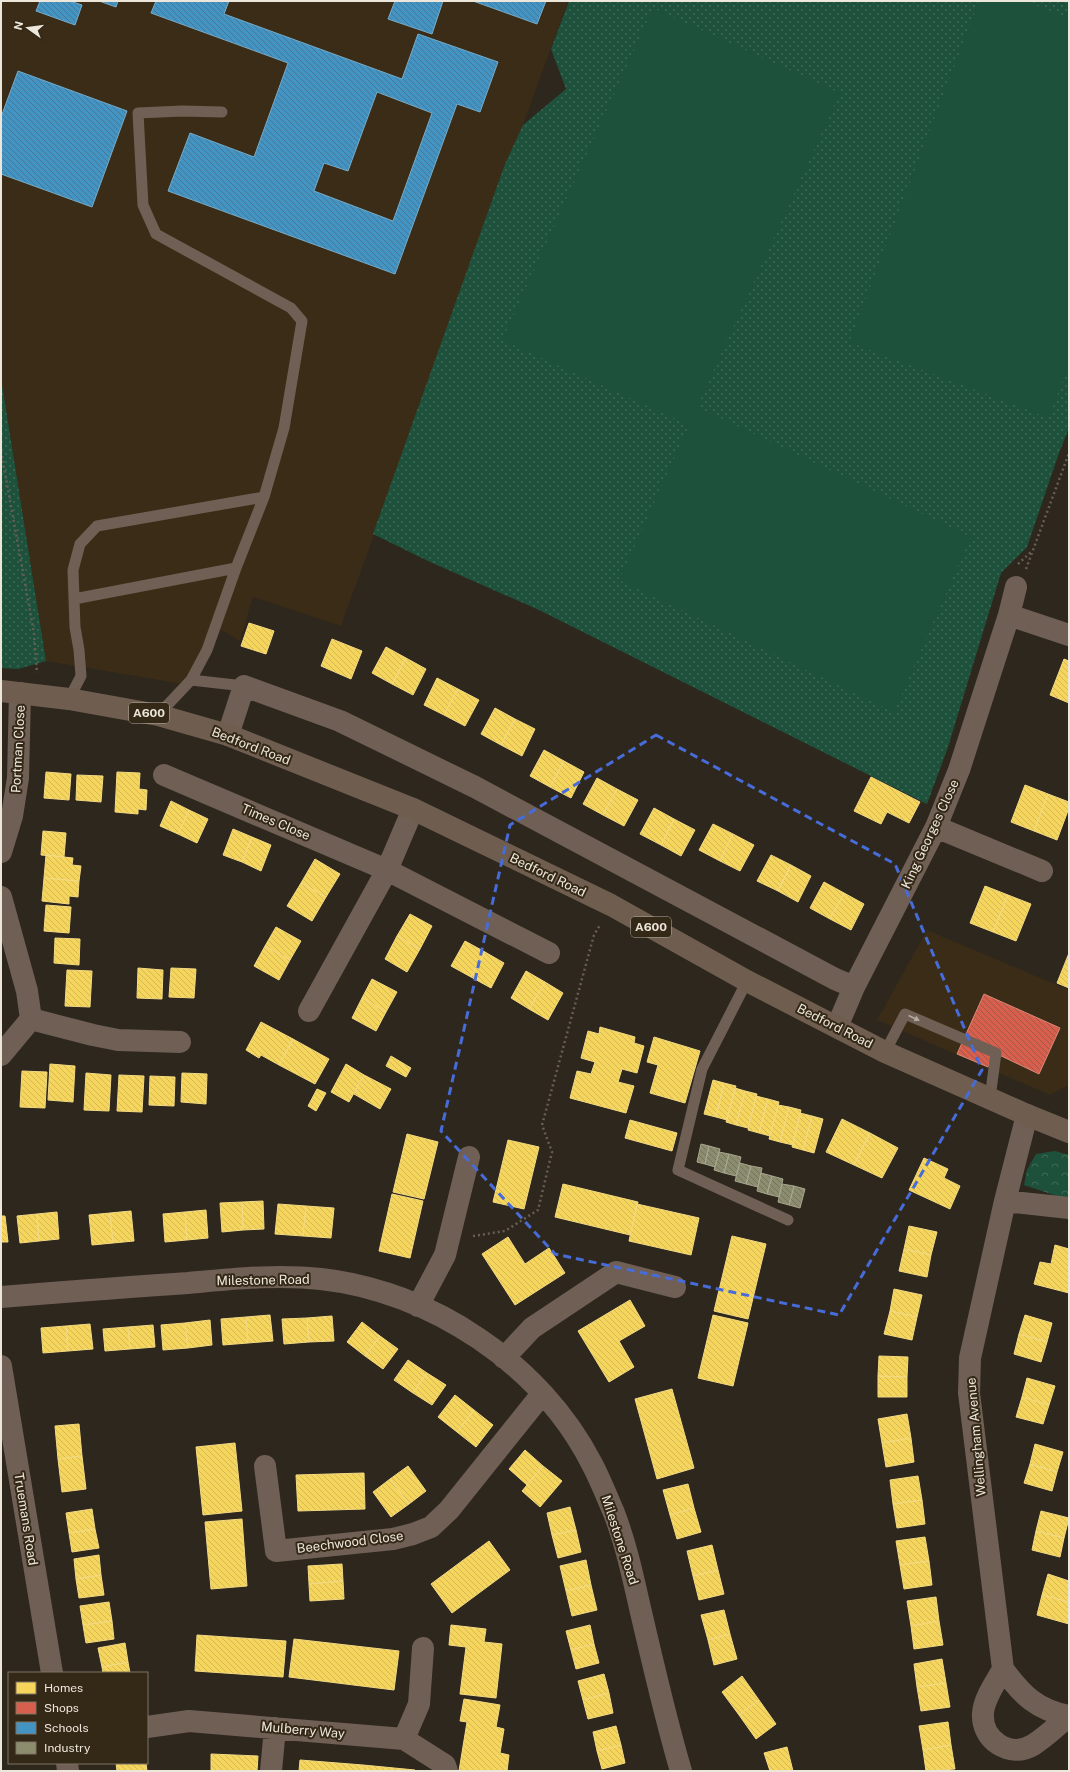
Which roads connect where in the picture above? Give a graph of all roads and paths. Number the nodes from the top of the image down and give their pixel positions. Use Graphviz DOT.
graph roads {
  1 [pos="222,112"];
  2 [pos="1,451"];
  3 [pos="1069,453"];
  4 [pos="264,497"];
  5 [pos="236,568"];
  6 [pos="1016,587"];
  7 [pos="74,599"];
  8 [pos="1009,615"];
  9 [pos="1069,635"];
  10 [pos="191,680"];
  11 [pos="244,686"];
  12 [pos="20,693"];
  13 [pos="69,699"];
  14 [pos="158,715"];
  15 [pos="228,735"];
  16 [pos="164,775"];
  17 [pos="413,809"];
  18 [pos="936,827"];
  19 [pos="1,852"];
  20 [pos="387,870"];
  21 [pos="1042,871"];
  22 [pos="1,897"];
  23 [pos="603,920"];
  24 [pos="549,953"];
  25 [pos="747,981"];
  26 [pos="854,987"];
  27 [pos="309,1011"];
  28 [pos="31,1019"];
  29 [pos="837,1027"];
  30 [pos="180,1042"];
  31 [pos="885,1052"];
  32 [pos="1,1055"];
  33 [pos="990,1098"];
  34 [pos="1027,1115"];
  35 [pos="1069,1132"];
  36 [pos="469,1157"];
  37 [pos="1005,1201"];
  38 [pos="1069,1208"];
  39 [pos="788,1220"];
  40 [pos="470,1237"];
  41 [pos="675,1287"];
  42 [pos="1,1297"];
  43 [pos="418,1306"];
  44 [pos="504,1358"];
  45 [pos="1,1366"];
  46 [pos="542,1394"];
  47 [pos="265,1466"];
  48 [pos="423,1648"];
  49 [pos="1003,1669"];
  50 [pos="52,1672"];
  51 [pos="1069,1716"];
  52 [pos="148,1727"];
  53 [pos="275,1728"];
  54 [pos="404,1739"];
  55 [pos="271,1771"];
  56 [pos="447,1771"];
  57 [pos="681,1771"];
  1 -- 4 [label="lane"];
  2 -- 12 [label="path"];
  3 -- 6 [label="path"];
  4 -- 5 [label="lane"];
  4 -- 7 [label="lane"];
  5 -- 7 [label="lane"];
  5 -- 10 [label="lane"];
  6 -- 8 [label="street, King Georges Close"];
  7 -- 13 [label="lane"];
  8 -- 9 [label="street"];
  8 -- 18 [label="street, King Georges Close"];
  10 -- 11 [label="lane"];
  10 -- 14 [label="lane"];
  11 -- 15 [label="street"];
  11 -- 26 [label="street"];
  12 -- 13 [label="main road, Bedford Road / A600"];
  12 -- 19 [label="street, Portman Close"];
  13 -- 14 [label="main road, Bedford Road / A600"];
  14 -- 15 [label="main road, Bedford Road / A600"];
  15 -- 17 [label="main road, Bedford Road / A600"];
  16 -- 20 [label="street, Times Close"];
  17 -- 20 [label="street"];
  17 -- 25 [label="main road, Bedford Road / A600"];
  18 -- 21 [label="street"];
  18 -- 26 [label="street, King Georges Close"];
  20 -- 24 [label="street, Times Close"];
  20 -- 27 [label="street"];
  22 -- 28 [label="street"];
  23 -- 40 [label="path"];
  25 -- 29 [label="main road, Bedford Road / A600"];
  25 -- 39 [label="lane"];
  26 -- 29 [label="street, King Georges Close"];
  28 -- 30 [label="street"];
  28 -- 32 [label="street"];
  29 -- 31 [label="main road, Bedford Road / A600"];
  31 -- 33 [label="main road, Bedford Road / A600"];
  31 -- 33 [label="lane, one-way"];
  33 -- 34 [label="main road, Bedford Road / A600"];
  34 -- 35 [label="main road, Bedford Road / A600"];
  34 -- 37 [label="street, Wellingham Avenue"];
  36 -- 43 [label="street"];
  37 -- 38 [label="street"];
  37 -- 49 [label="street, Wellingham Avenue"];
  41 -- 44 [label="street"];
  42 -- 43 [label="street, Milestone Road"];
  43 -- 44 [label="street, Milestone Road"];
  44 -- 46 [label="street, Milestone Road"];
  45 -- 50 [label="street, Truemans Road"];
  46 -- 47 [label="street, Beechwood Close"];
  46 -- 57 [label="street, Milestone Road"];
  48 -- 54 [label="street"];
  49 -- 51 [label="street"];
  49 -- 51 [label="street"];
  52 -- 53 [label="street, Mulberry Way"];
  53 -- 54 [label="street, Mulberry Way"];
  53 -- 55 [label="street"];
  54 -- 56 [label="street, Mulberry Way"];
}
